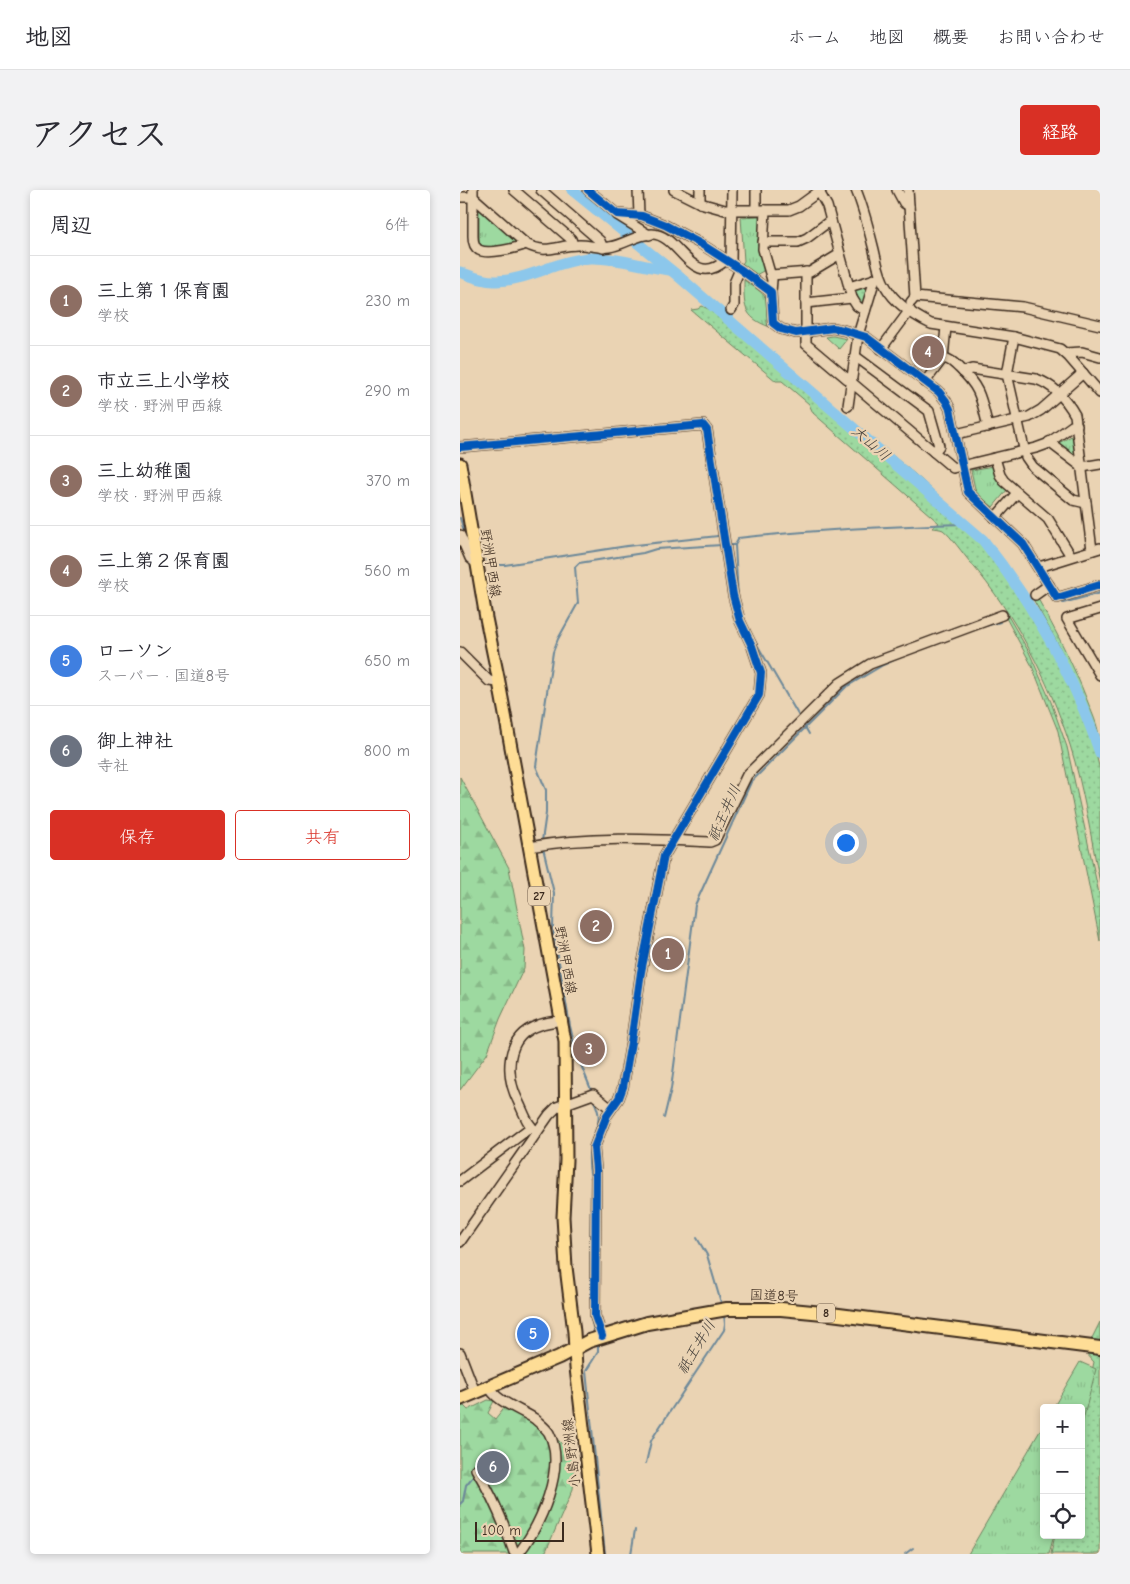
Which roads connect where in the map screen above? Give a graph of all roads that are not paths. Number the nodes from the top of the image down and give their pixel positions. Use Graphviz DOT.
graph roads {
  1 [pos="514,190"];
  2 [pos="541,190"];
  3 [pos="588,190"];
  4 [pos="638,190"];
  5 [pos="674,190"];
  6 [pos="700,190"];
  7 [pos="732,190"];
  8 [pos="756,190"];
  9 [pos="820,190"];
  10 [pos="856,190"];
  11 [pos="897,190"];
  12 [pos="908,190"];
  13 [pos="473,194"];
  14 [pos="460,197"];
  15 [pos="700,203"];
  16 [pos="909,206"];
  17 [pos="732,210"];
  18 [pos="760,210"];
  19 [pos="617,214"];
  20 [pos="639,215"];
  21 [pos="831,220"];
  22 [pos="649,235"];
  23 [pos="763,242"];
  24 [pos="526,244"];
  25 [pos="574,246"];
  26 [pos="603,248"];
  27 [pos="840,254"];
  28 [pos="728,261"];
  29 [pos="740,269"];
  30 [pos="806,272"];
  31 [pos="771,275"];
  32 [pos="878,277"];
  33 [pos="849,287"];
  34 [pos="771,292"];
  35 [pos="915,297"];
  36 [pos="852,298"];
  37 [pos="806,303"];
  38 [pos="908,309"];
  39 [pos="731,310"];
  40 [pos="865,311"];
  41 [pos="1100,325"];
  42 [pos="946,327"];
  43 [pos="806,331"];
  44 [pos="858,334"];
  45 [pos="1014,337"];
  46 [pos="881,348"];
  47 [pos="1065,353"];
  48 [pos="855,356"];
  49 [pos="1100,356"];
  50 [pos="943,358"];
  51 [pos="964,372"];
  52 [pos="1007,374"];
  53 [pos="1083,374"];
  54 [pos="852,382"];
  55 [pos="925,382"];
  56 [pos="1100,393"];
  57 [pos="1060,394"];
  58 [pos="848,406"];
  59 [pos="1018,420"];
  60 [pos="1077,425"];
  61 [pos="988,427"];
  62 [pos="956,434"];
  63 [pos="1049,442"];
  64 [pos="460,447"];
  65 [pos="1025,451"];
  66 [pos="934,452"];
  67 [pos="995,458"];
  68 [pos="460,464"];
  69 [pos="1100,464"];
  70 [pos="963,465"];
  71 [pos="1082,466"];
  72 [pos="1017,492"];
  73 [pos="1086,503"];
  74 [pos="995,518"];
  75 [pos="460,535"];
  76 [pos="1096,549"];
  77 [pos="1072,556"];
  78 [pos="476,563"];
  79 [pos="1039,567"];
  80 [pos="1049,585"];
  81 [pos="1100,585"];
  82 [pos="1035,595"];
  83 [pos="1099,610"];
  84 [pos="1002,615"];
  85 [pos="460,652"];
  86 [pos="1100,675"];
  87 [pos="499,682"];
  88 [pos="672,840"];
  89 [pos="529,847"];
  90 [pos="562,1020"];
  91 [pos="564,1105"];
  92 [pos="611,1109"];
  93 [pos="534,1129"];
  94 [pos="460,1181"];
  95 [pos="460,1242"];
  96 [pos="602,1336"];
  97 [pos="1100,1348"];
  98 [pos="575,1349"];
  99 [pos="460,1353"];
  100 [pos="489,1386"];
  101 [pos="475,1392"];
  102 [pos="460,1398"];
  103 [pos="476,1469"];
  104 [pos="517,1554"];
  105 [pos="598,1554"];
  1 -- 25 [label="street"];
  2 -- 26 [label="street"];
  3 -- 19 [label="street"];
  4 -- 20 [label="street"];
  5 -- 15 [label="street"];
  6 -- 15 [label="street"];
  7 -- 17 [label="street"];
  8 -- 18 [label="street"];
  9 -- 18 [label="street"];
  9 -- 21 [label="street"];
  10 -- 32 [label="street"];
  11 -- 16 [label="street"];
  12 -- 16 [label="street"];
  13 -- 14 [label="street"];
  13 -- 24 [label="street"];
  13 -- 24 [label="street"];
  15 -- 17 [label="street"];
  16 -- 35 [label="street"];
  17 -- 18 [label="street"];
  17 -- 28 [label="street"];
  18 -- 23 [label="street"];
  19 -- 20 [label="street"];
  19 -- 22 [label="street"];
  20 -- 28 [label="street"];
  21 -- 23 [label="street"];
  21 -- 27 [label="street"];
  22 -- 26 [label="street"];
  22 -- 28 [label="street"];
  23 -- 31 [label="street"];
  24 -- 25 [label="street"];
  25 -- 26 [label="street"];
  27 -- 30 [label="street"];
  27 -- 33 [label="street"];
  28 -- 29 [label="street"];
  29 -- 34 [label="street"];
  29 -- 39 [label="street"];
  30 -- 31 [label="street"];
  30 -- 37 [label="street"];
  31 -- 34 [label="street"];
  32 -- 33 [label="street"];
  32 -- 38 [label="street"];
  32 -- 40 [label="street"];
  33 -- 36 [label="street"];
  34 -- 43 [label="street"];
  35 -- 38 [label="street"];
  35 -- 41 [label="street"];
  36 -- 37 [label="street"];
  36 -- 40 [label="street"];
  37 -- 43 [label="street"];
  38 -- 42 [label="street"];
  38 -- 46 [label="street"];
  40 -- 44 [label="street"];
  42 -- 45 [label="street"];
  42 -- 50 [label="street"];
  43 -- 44 [label="street"];
  43 -- 54 [label="street"];
  44 -- 46 [label="street"];
  44 -- 48 [label="street"];
  45 -- 47 [label="street"];
  45 -- 52 [label="street"];
  46 -- 55 [label="street"];
  47 -- 49 [label="street"];
  47 -- 53 [label="street"];
  48 -- 54 [label="street"];
  48 -- 66 [label="street"];
  50 -- 51 [label="street"];
  50 -- 55 [label="street"];
  51 -- 52 [label="street"];
  51 -- 61 [label="street"];
  52 -- 57 [label="street"];
  52 -- 59 [label="street"];
  53 -- 56 [label="street"];
  53 -- 57 [label="street"];
  54 -- 58 [label="street"];
  54 -- 66 [label="street"];
  55 -- 62 [label="street"];
  57 -- 59 [label="street"];
  57 -- 60 [label="street"];
  59 -- 61 [label="street"];
  59 -- 65 [label="street"];
  60 -- 63 [label="street"];
  60 -- 71 [label="street"];
  61 -- 62 [label="street"];
  62 -- 70 [label="street"];
  63 -- 65 [label="street"];
  63 -- 71 [label="street"];
  64 -- 88 [label="street"];
  65 -- 67 [label="street"];
  65 -- 73 [label="street"];
  66 -- 70 [label="street"];
  67 -- 70 [label="street"];
  67 -- 72 [label="street"];
  68 -- 78 [label="main road, 野洲甲西線 / 27"];
  69 -- 71 [label="street"];
  70 -- 74 [label="street"];
  71 -- 73 [label="street"];
  72 -- 74 [label="street"];
  72 -- 77 [label="street"];
  73 -- 76 [label="street"];
  74 -- 79 [label="street"];
  75 -- 78 [label="street"];
  76 -- 77 [label="street"];
  77 -- 79 [label="street"];
  78 -- 87 [label="main road, 野洲甲西線 / 27"];
  79 -- 80 [label="street"];
  80 -- 81 [label="street"];
  80 -- 82 [label="street"];
  83 -- 86 [label="street"];
  84 -- 88 [label="street"];
  85 -- 87 [label="street"];
  87 -- 89 [label="main road, 野洲甲西線 / 27"];
  88 -- 89 [label="street"];
  88 -- 92 [label="street"];
  89 -- 90 [label="main road, 野洲甲西線 / 27"];
  90 -- 91 [label="main road, 野洲甲西線 / 27"];
  90 -- 93 [label="street"];
  91 -- 92 [label="street"];
  91 -- 93 [label="street"];
  91 -- 98 [label="main road, 野洲甲西線 / 27"];
  92 -- 96 [label="street"];
  93 -- 94 [label="street"];
  93 -- 95 [label="street"];
  96 -- 97 [label="highway, 国道8号 / 8"];
  96 -- 98 [label="highway, 国道8号 / 8"];
  98 -- 100 [label="highway, 国道8号 / 8"];
  98 -- 105 [label="main road, 小島野洲線"];
  99 -- 101 [label="street"];
  100 -- 101 [label="highway, 国道8号 / 8"];
  100 -- 104 [label="street"];
  101 -- 102 [label="highway, 国道8号 / 8"];
  103 -- 104 [label="street"];
}
